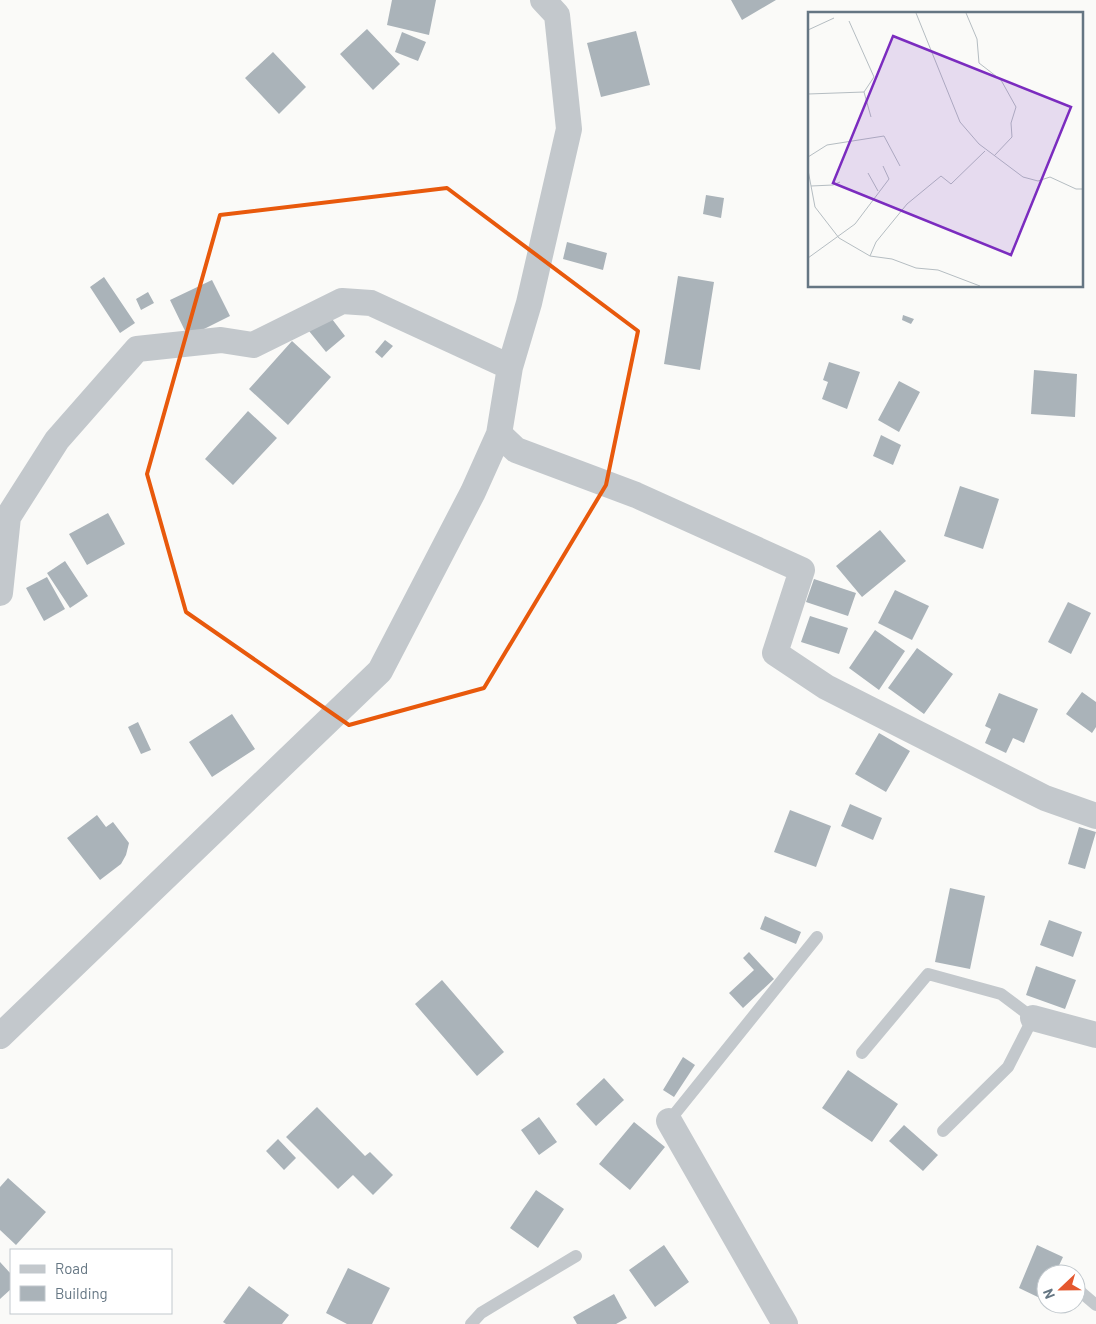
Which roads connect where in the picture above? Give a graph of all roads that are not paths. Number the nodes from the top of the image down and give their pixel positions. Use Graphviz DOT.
graph roads {
  1 [pos="543,0"];
  2 [pos="510,367"];
  3 [pos="499,434"];
  4 [pos="0,593"];
  5 [pos="1096,816"];
  6 [pos="817,937"];
  7 [pos="1033,1018"];
  8 [pos="1096,1035"];
  9 [pos="0,1036"];
  10 [pos="862,1053"];
  11 [pos="669,1121"];
  12 [pos="944,1130"];
  13 [pos="576,1256"];
  14 [pos="1086,1296"];
  15 [pos="1096,1305"];
  16 [pos="471,1324"];
  17 [pos="785,1324"];
  1 -- 2 [label="street"];
  2 -- 3 [label="street"];
  2 -- 4 [label="street"];
  3 -- 5 [label="street"];
  3 -- 9 [label="street"];
  6 -- 11 [label="lane"];
  7 -- 8 [label="street"];
  7 -- 10 [label="lane"];
  7 -- 12 [label="lane"];
  11 -- 17 [label="street"];
  13 -- 16 [label="lane"];
  14 -- 15 [label="lane"];
}
